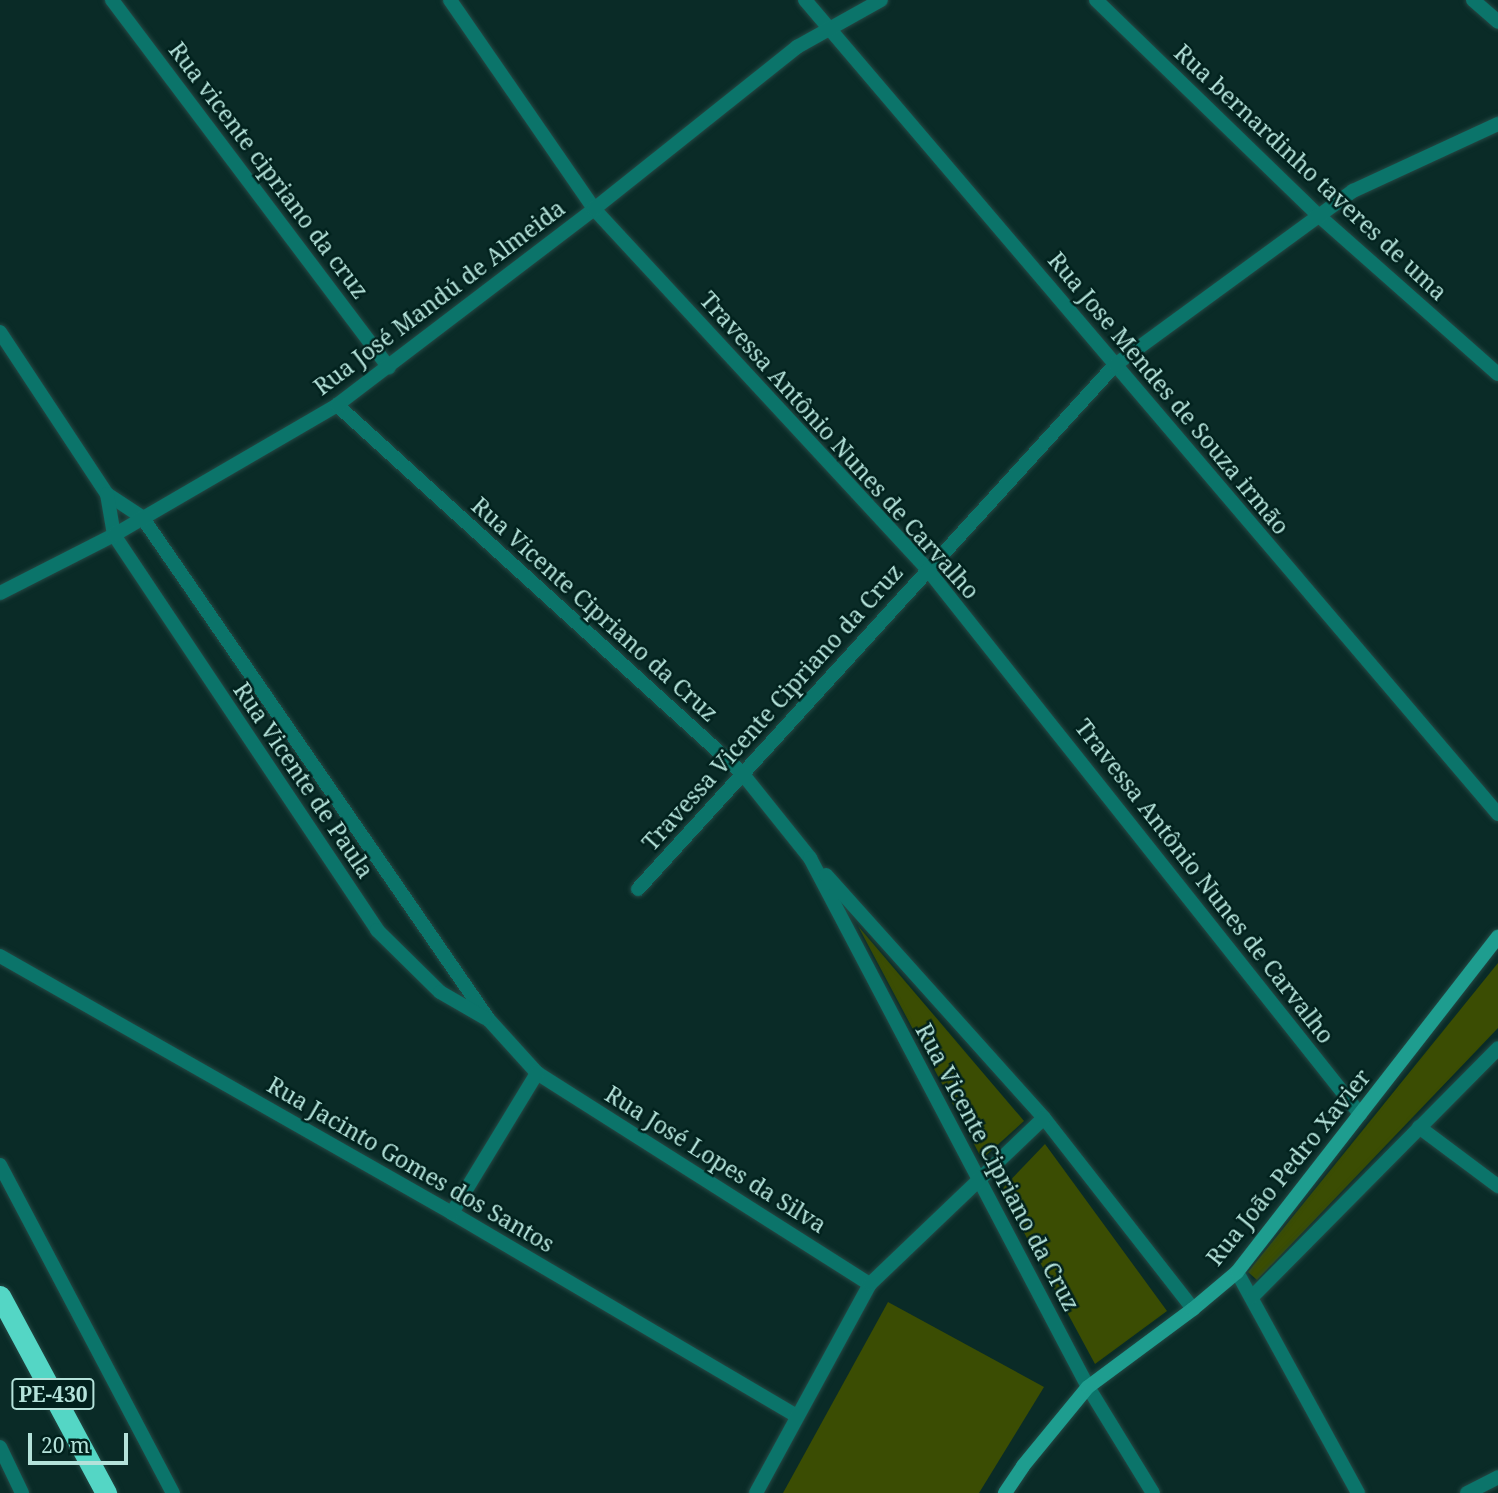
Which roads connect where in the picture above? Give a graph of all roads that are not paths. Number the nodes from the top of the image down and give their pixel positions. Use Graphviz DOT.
graph roads {
  1 [pos="112,0"];
  2 [pos="450,0"];
  3 [pos="805,0"];
  4 [pos="881,0"];
  5 [pos="1096,0"];
  6 [pos="1473,0"];
  7 [pos="1498,22"];
  8 [pos="829,28"];
  9 [pos="1498,124"];
  10 [pos="594,209"];
  11 [pos="1318,215"];
  12 [pos="0,332"];
  13 [pos="1115,365"];
  14 [pos="389,367"];
  15 [pos="1498,374"];
  16 [pos="337,405"];
  17 [pos="107,494"];
  18 [pos="142,517"];
  19 [pos="114,535"];
  20 [pos="928,570"];
  21 [pos="0,593"];
  22 [pos="742,773"];
  23 [pos="1498,814"];
  24 [pos="810,858"];
  25 [pos="638,889"];
  26 [pos="1498,937"];
  27 [pos="0,956"];
  28 [pos="489,1020"];
  29 [pos="1498,1048"];
  30 [pos="537,1073"];
  31 [pos="1360,1114"];
  32 [pos="1044,1118"];
  33 [pos="1419,1127"];
  34 [pos="0,1165"];
  35 [pos="979,1180"];
  36 [pos="1498,1186"];
  37 [pos="452,1213"];
  38 [pos="1237,1272"];
  39 [pos="870,1284"];
  40 [pos="0,1296"];
  41 [pos="1252,1297"];
  42 [pos="1193,1309"];
  43 [pos="1088,1387"];
  44 [pos="796,1416"];
  45 [pos="0,1447"];
  46 [pos="1498,1477"];
  47 [pos="22,1493"];
  48 [pos="106,1493"];
  49 [pos="173,1493"];
  50 [pos="756,1493"];
  51 [pos="1005,1493"];
  52 [pos="1153,1493"];
  53 [pos="1358,1493"];
  54 [pos="1467,1493"];
  1 -- 14 [label="street, Rua vicente cipriano da cruz"];
  2 -- 10 [label="street, Travessa Antônio Nunes de Carvalho"];
  3 -- 8 [label="street, Rua Jose Mendes de Souza irmão"];
  4 -- 8 [label="street, Rua José Mandú de Almeida"];
  5 -- 11 [label="street, Rua bernardinho taveres de uma"];
  6 -- 7 [label="street"];
  8 -- 10 [label="street, Rua José Mandú de Almeida"];
  8 -- 13 [label="street, Rua Jose Mendes de Souza irmão"];
  9 -- 11 [label="street, Travessa Vicente Cipriano da Cruz"];
  10 -- 14 [label="street, Rua José Mandú de Almeida"];
  10 -- 20 [label="street, Travessa Antônio Nunes de Carvalho"];
  11 -- 13 [label="street, Travessa Vicente Cipriano da Cruz"];
  11 -- 15 [label="street, Rua bernardinho taveres de uma"];
  12 -- 17 [label="street"];
  13 -- 20 [label="street, Travessa Vicente Cipriano da Cruz"];
  13 -- 23 [label="street, Rua Jose Mendes de Souza irmão"];
  14 -- 16 [label="street, Rua José Mandú de Almeida"];
  16 -- 18 [label="street, Rua José Mandú de Almeida"];
  16 -- 22 [label="street, Rua Vicente Cipriano da Cruz"];
  17 -- 18 [label="street"];
  17 -- 19 [label="street"];
  18 -- 19 [label="street, Rua José Mandú de Almeida"];
  18 -- 28 [label="street, Rua Vicente de Paula"];
  19 -- 21 [label="street, Rua José Mandú de Almeida"];
  19 -- 28 [label="street, Rua Vicente de Paula"];
  20 -- 22 [label="street, Travessa Vicente Cipriano da Cruz"];
  20 -- 31 [label="street, Travessa Antônio Nunes de Carvalho"];
  22 -- 24 [label="street, Rua Vicente Cipriano da Cruz"];
  22 -- 25 [label="street, Travessa Vicente Cipriano da Cruz"];
  24 -- 32 [label="street, Rua Vicente Cipriano da Cruz"];
  24 -- 35 [label="street, Rua Vicente Cipriano da Cruz"];
  26 -- 31 [label="street, Rua João Pedro Xavier"];
  27 -- 37 [label="street, Rua Jacinto Gomes dos Santos"];
  28 -- 30 [label="street, Rua Vicente de Paula"];
  29 -- 33 [label="street"];
  30 -- 37 [label="street"];
  30 -- 39 [label="street, Rua José Lopes da Silva"];
  31 -- 38 [label="street, Rua João Pedro Xavier"];
  32 -- 35 [label="street"];
  32 -- 42 [label="street, Rua Vicente Cipriano da Cruz"];
  33 -- 36 [label="street"];
  33 -- 41 [label="street"];
  34 -- 49 [label="street"];
  35 -- 39 [label="street"];
  35 -- 43 [label="street, Rua Vicente Cipriano da Cruz"];
  37 -- 44 [label="street, Rua Jacinto Gomes dos Santos"];
  38 -- 41 [label="street"];
  38 -- 42 [label="street, Rua João Pedro Xavier"];
  39 -- 44 [label="street"];
  40 -- 48 [label="highway, PE-430"];
  41 -- 53 [label="street"];
  42 -- 43 [label="street, Rua João Pedro Xavier"];
  43 -- 51 [label="street, Rua João Pedro Xavier"];
  43 -- 52 [label="street, Rua Vicente Cipriano da Cruz"];
  44 -- 50 [label="street"];
  45 -- 47 [label="street"];
  46 -- 54 [label="street"];
}
